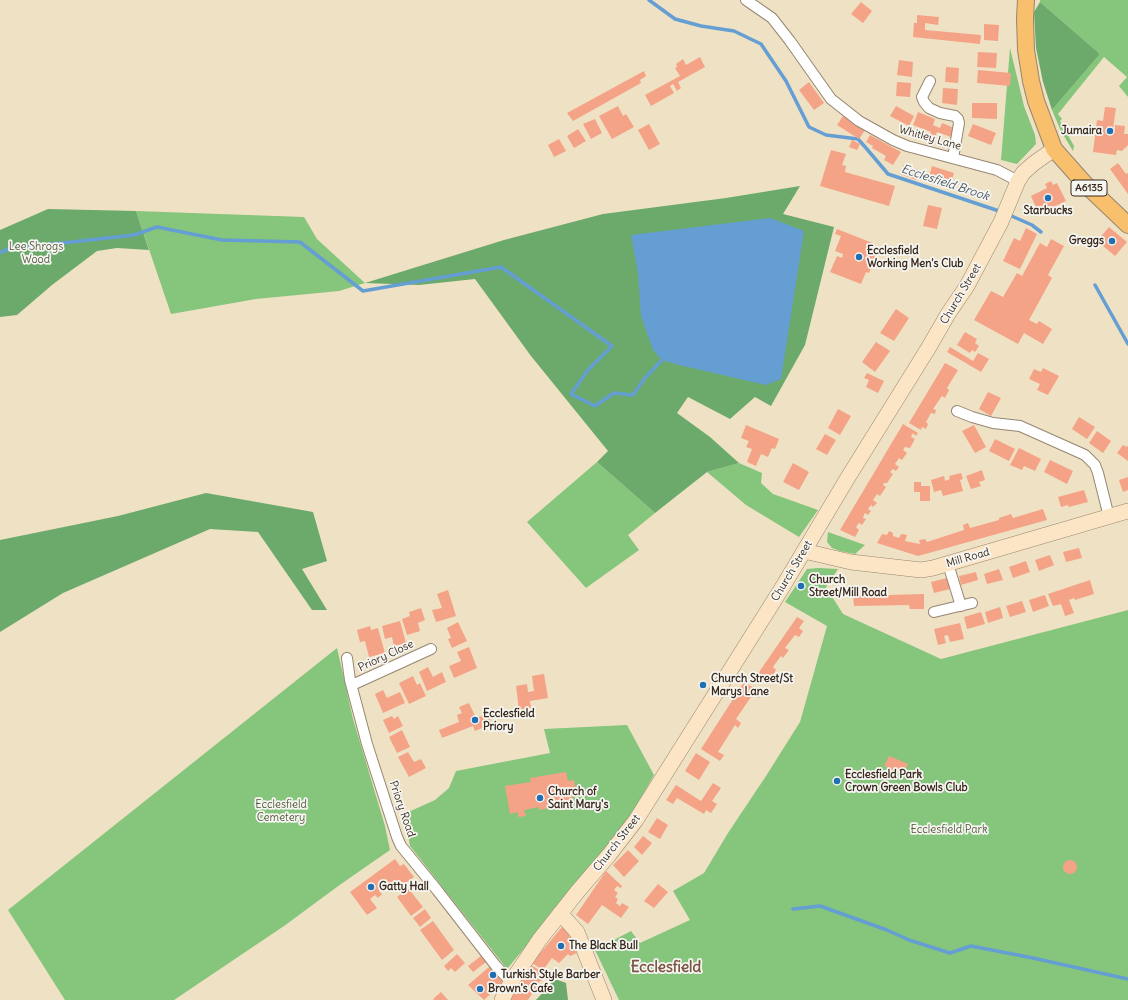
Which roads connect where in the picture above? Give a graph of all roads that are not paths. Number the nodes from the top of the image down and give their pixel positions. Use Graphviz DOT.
graph roads {
  1 [pos="746,0"];
  2 [pos="1026,0"];
  3 [pos="930,81"];
  4 [pos="1054,148"];
  5 [pos="953,158"];
  6 [pos="1018,181"];
  7 [pos="1128,225"];
  8 [pos="957,411"];
  9 [pos="1128,511"];
  10 [pos="1109,517"];
  11 [pos="804,551"];
  12 [pos="948,564"];
  13 [pos="972,603"];
  14 [pos="961,606"];
  15 [pos="934,612"];
  16 [pos="431,649"];
  17 [pos="347,658"];
  18 [pos="352,685"];
  19 [pos="560,912"];
  20 [pos="511,982"];
  21 [pos="502,1000"];
  22 [pos="604,1000"];
  1 -- 5 [label="street, Whitley Lane"];
  2 -- 4 [label="main road, A6135"];
  3 -- 5 [label="street"];
  4 -- 6 [label="main road, Church Street"];
  4 -- 7 [label="main road, A6135"];
  5 -- 6 [label="street, Whitley Lane"];
  6 -- 11 [label="main road, Church Street"];
  8 -- 10 [label="street"];
  9 -- 10 [label="main road, Mill Road"];
  10 -- 12 [label="main road, Mill Road"];
  11 -- 12 [label="main road, Mill Road"];
  11 -- 19 [label="main road, Church Street"];
  12 -- 14 [label="street"];
  13 -- 14 [label="street"];
  14 -- 15 [label="street"];
  16 -- 18 [label="street, Priory Close"];
  17 -- 18 [label="street, Priory Road"];
  18 -- 20 [label="street, Priory Road"];
  19 -- 20 [label="main road, Church Street"];
  19 -- 22 [label="main road"];
  20 -- 21 [label="main road, Church Street"];
}
